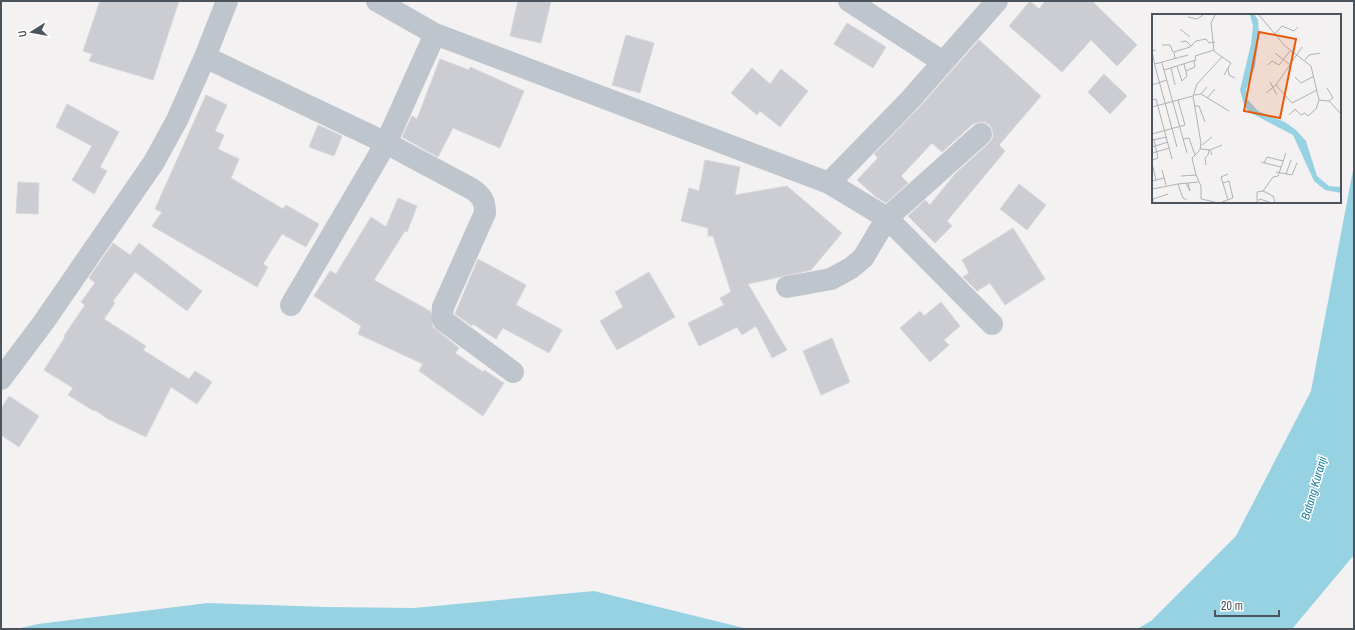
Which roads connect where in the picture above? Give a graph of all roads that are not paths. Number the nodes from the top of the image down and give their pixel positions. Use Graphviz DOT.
graph roads {
  1 [pos="227,1"];
  2 [pos="376,1"];
  3 [pos="849,1"];
  4 [pos="997,1"];
  5 [pos="435,34"];
  6 [pos="205,57"];
  7 [pos="943,62"];
  8 [pos="981,134"];
  9 [pos="386,143"];
  10 [pos="829,183"];
  11 [pos="888,218"];
  12 [pos="787,287"];
  13 [pos="291,305"];
  14 [pos="992,324"];
  15 [pos="513,372"];
  16 [pos="1,379"];
  1 -- 6 [label="street"];
  2 -- 5 [label="street"];
  3 -- 7 [label="street"];
  4 -- 7 [label="street"];
  5 -- 9 [label="street"];
  5 -- 10 [label="street"];
  6 -- 9 [label="street"];
  6 -- 16 [label="street"];
  7 -- 10 [label="street"];
  8 -- 11 [label="street"];
  9 -- 13 [label="street"];
  9 -- 15 [label="street"];
  10 -- 11 [label="street"];
  11 -- 12 [label="street"];
  11 -- 14 [label="street"];
}
